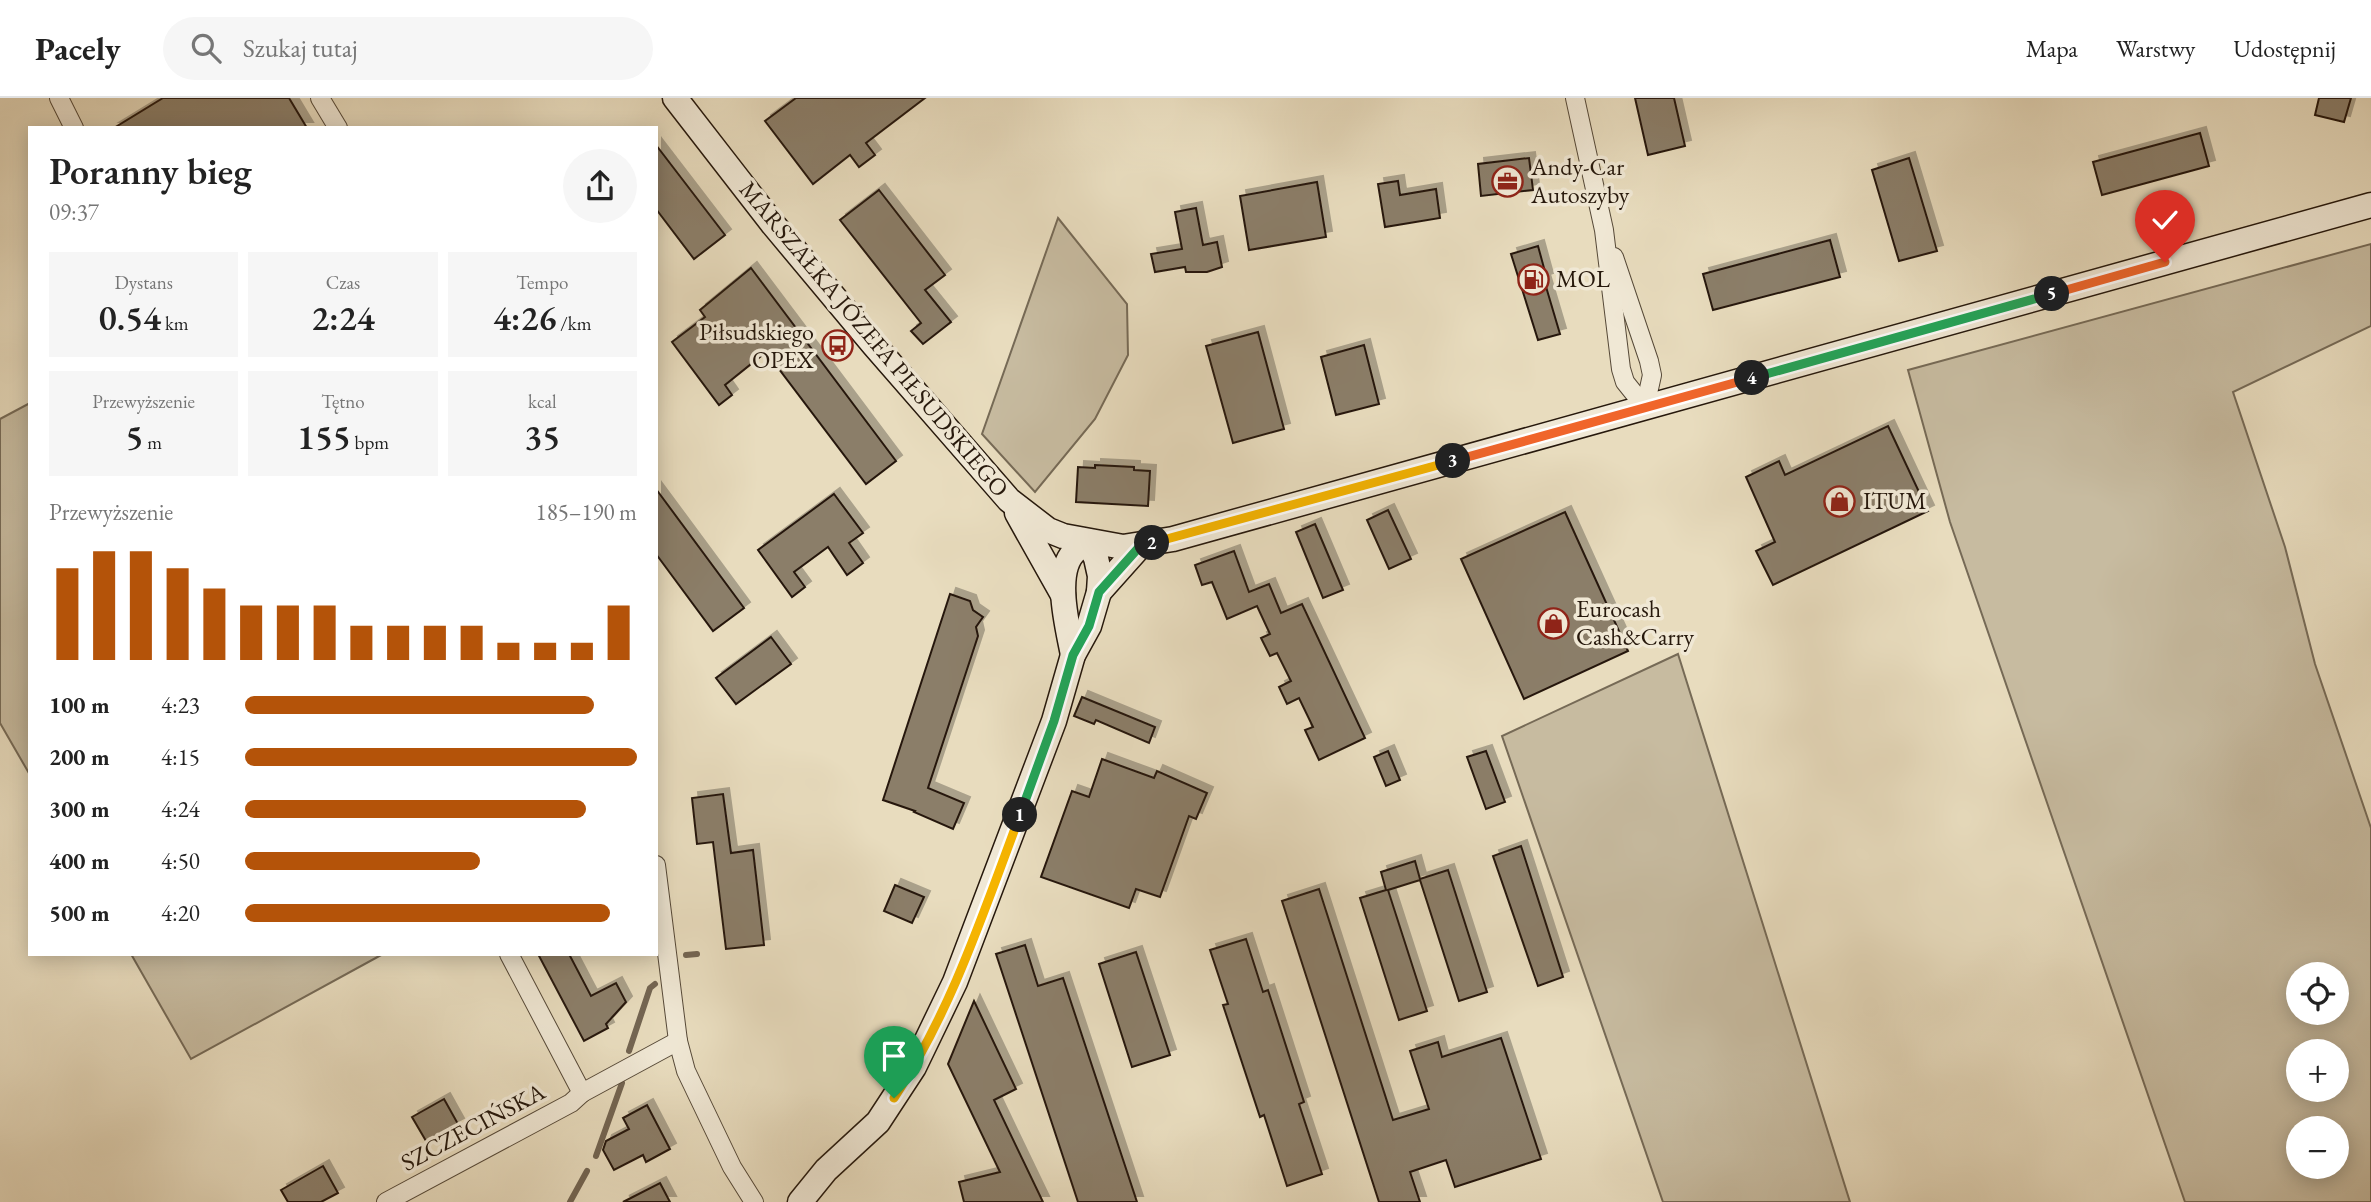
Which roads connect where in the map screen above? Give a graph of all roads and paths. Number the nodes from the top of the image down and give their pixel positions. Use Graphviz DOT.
graph roads {
  1 [pos="59,98"];
  2 [pos="320,98"];
  3 [pos="676,98"];
  4 [pos="1575,98"];
  5 [pos="73,126"];
  6 [pos="337,126"];
  7 [pos="2371,205"];
  8 [pos="1604,230"];
  9 [pos="1636,410"];
  10 [pos="1009,500"];
  11 [pos="1088,542"];
  12 [pos="1141,545"];
  13 [pos="1099,592"];
  14 [pos="1063,595"];
  15 [pos="1073,655"];
  16 [pos="658,880"];
  17 [pos="510,956"];
  18 [pos="678,1041"];
  19 [pos="582,1093"];
  20 [pos="386,1202"];
  21 [pos="754,1202"];
  22 [pos="800,1202"];
  1 -- 5 [label="street"];
  2 -- 6 [label="street"];
  3 -- 10 [label="main road, MARSZAŁKA JÓZEFA PIŁSUDSKIEGO"];
  4 -- 8 [label="street"];
  7 -- 9 [label="main road, MARSZAŁKA JÓZEFA PIŁSUDSKIEGO"];
  8 -- 9 [label="street"];
  8 -- 9 [label="street"];
  9 -- 12 [label="main road, MARSZAŁKA JÓZEFA PIŁSUDSKIEGO"];
  10 -- 11 [label="main road, MARSZAŁKA JÓZEFA PIŁSUDSKIEGO"];
  10 -- 14 [label="main road"];
  11 -- 12 [label="main road, MARSZAŁKA JÓZEFA PIŁSUDSKIEGO"];
  11 -- 13 [label="main road"];
  11 -- 14 [label="main road"];
  12 -- 13 [label="main road"];
  13 -- 15 [label="main road"];
  14 -- 15 [label="main road"];
  15 -- 22 [label="main road"];
  16 -- 18 [label="street"];
  17 -- 19 [label="street, SZCZECIŃSKA"];
  18 -- 19 [label="street, SZCZECIŃSKA"];
  18 -- 21 [label="street"];
  19 -- 20 [label="street, SZCZECIŃSKA"];
}
